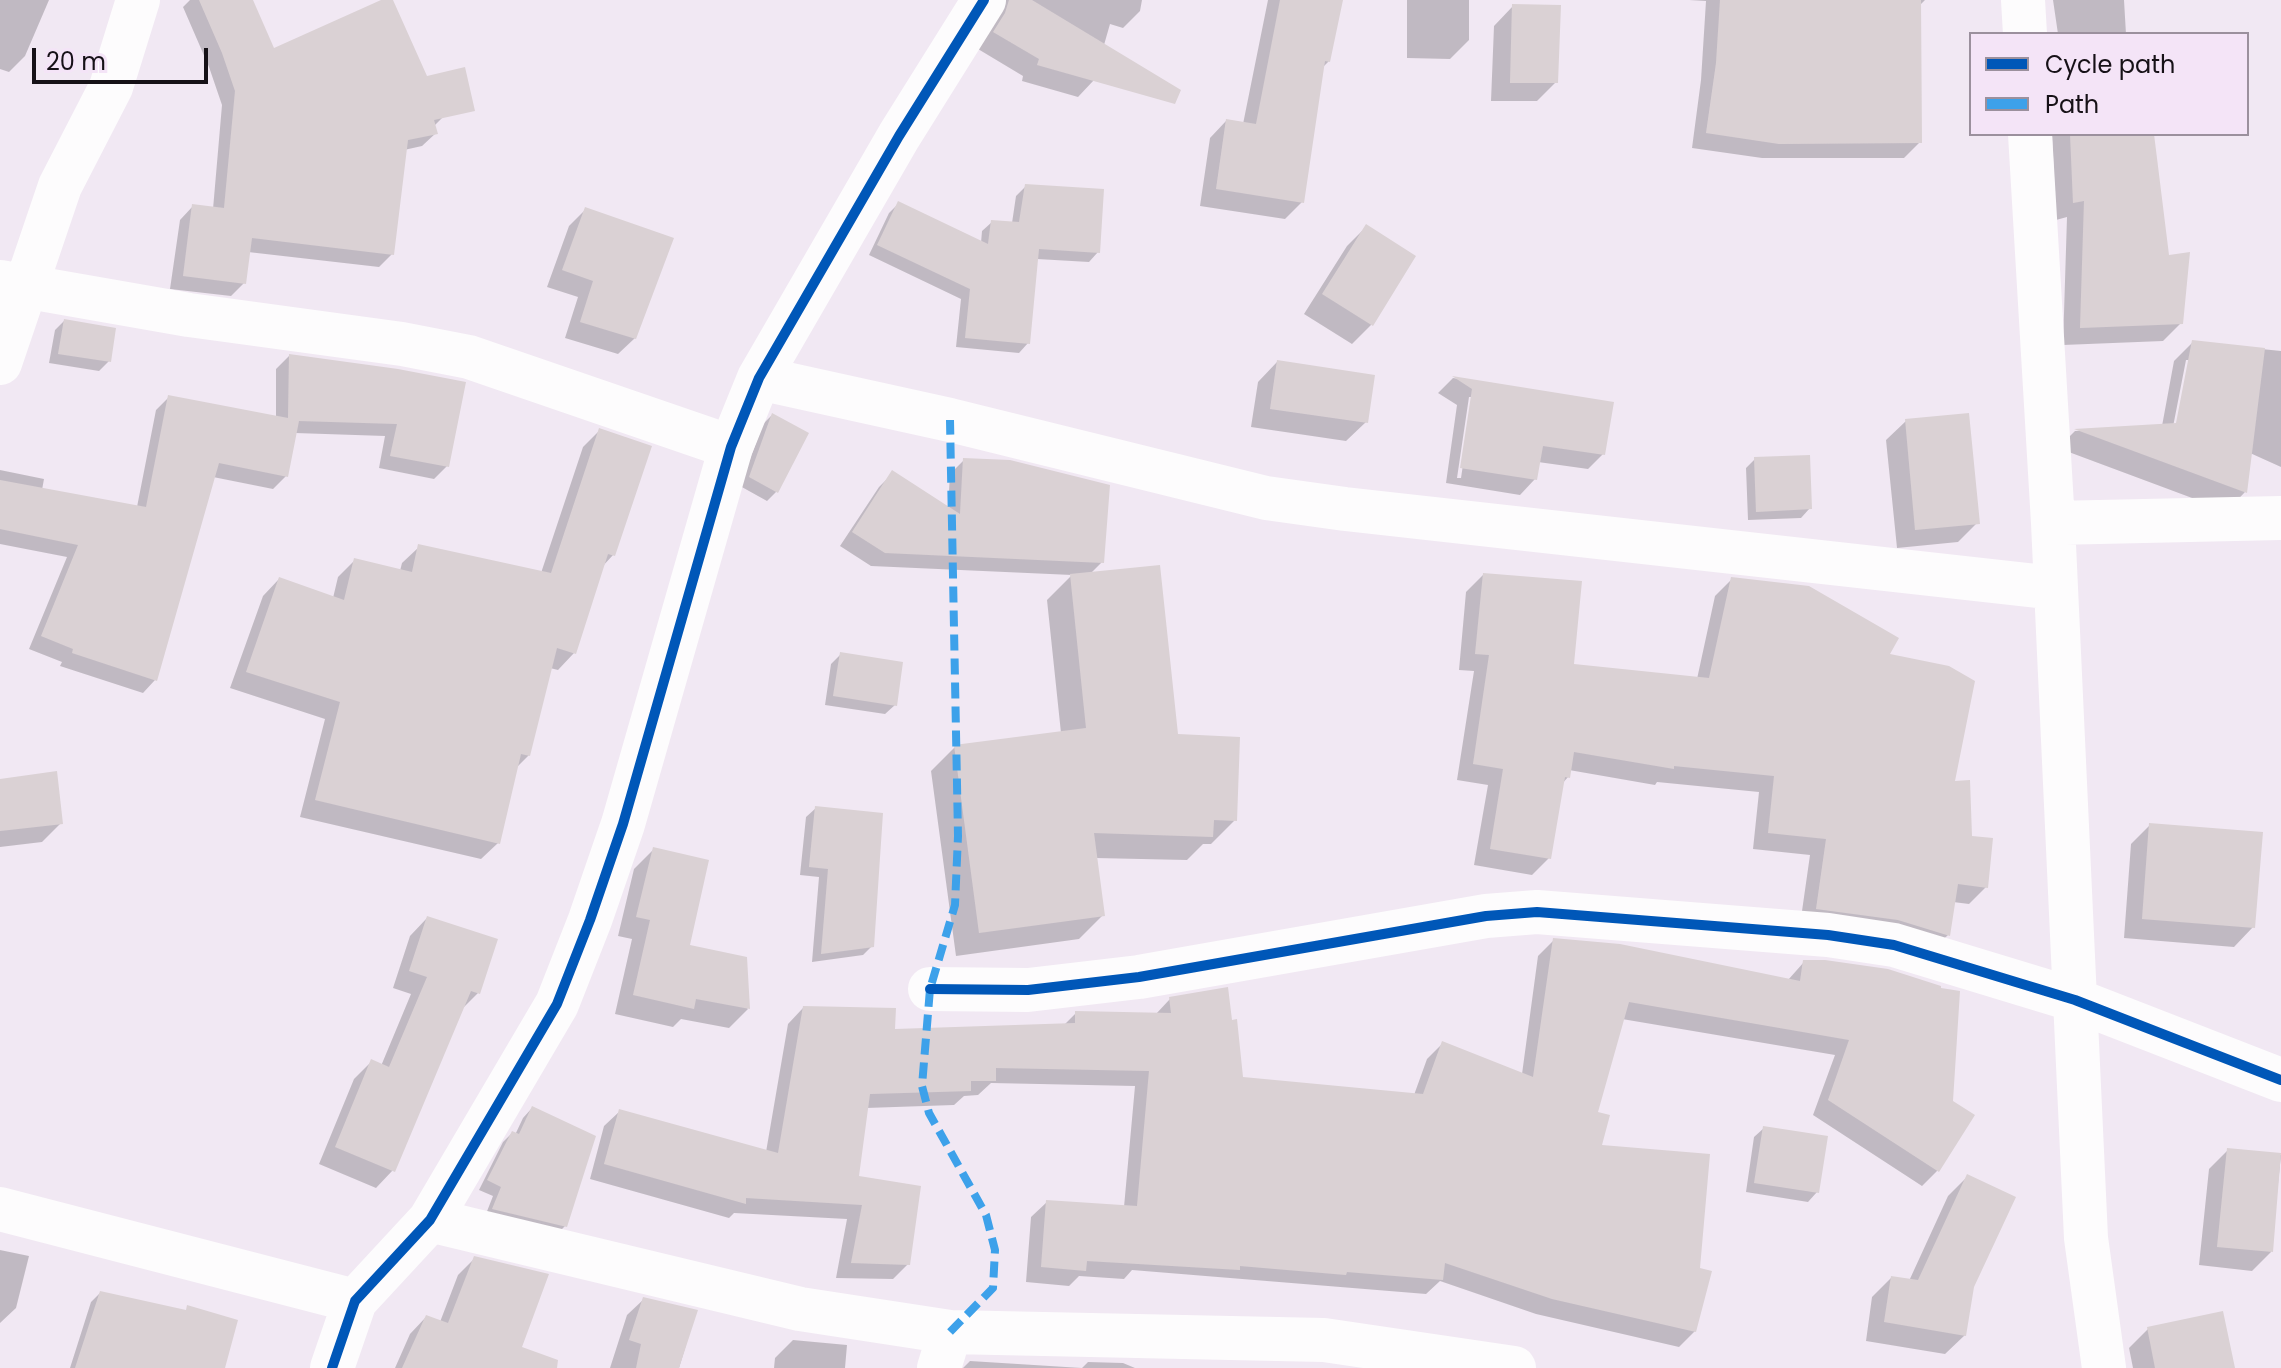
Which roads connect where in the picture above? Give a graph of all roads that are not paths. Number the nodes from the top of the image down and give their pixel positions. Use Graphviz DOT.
graph roads {
  1 [pos="138,0"];
  2 [pos="984,0"];
  3 [pos="2023,0"];
  4 [pos="2025,32"];
  5 [pos="2030,136"];
  6 [pos="13,284"];
  7 [pos="0,363"];
  8 [pos="759,378"];
  9 [pos="731,447"];
  10 [pos="2281,518"];
  11 [pos="2053,523"];
  12 [pos="2055,588"];
  13 [pos="930,989"];
  14 [pos="2075,1000"];
  15 [pos="2281,1080"];
  16 [pos="0,1209"];
  17 [pos="430,1220"];
  18 [pos="355,1301"];
  19 [pos="945,1350"];
  20 [pos="332,1368"];
  21 [pos="1514,1368"];
  22 [pos="2104,1368"];
  1 -- 6 [label="street"];
  2 -- 8 [label="street"];
  3 -- 4 [label="street"];
  5 -- 11 [label="street"];
  6 -- 7 [label="street"];
  6 -- 9 [label="street"];
  8 -- 9 [label="street"];
  8 -- 12 [label="street"];
  9 -- 17 [label="street"];
  10 -- 11 [label="street"];
  11 -- 12 [label="street"];
  12 -- 14 [label="street"];
  13 -- 14 [label="street"];
  14 -- 15 [label="street"];
  14 -- 22 [label="street"];
  16 -- 18 [label="street"];
  17 -- 18 [label="street"];
  17 -- 19 [label="street"];
  18 -- 20 [label="street"];
  19 -- 21 [label="street"];
}
